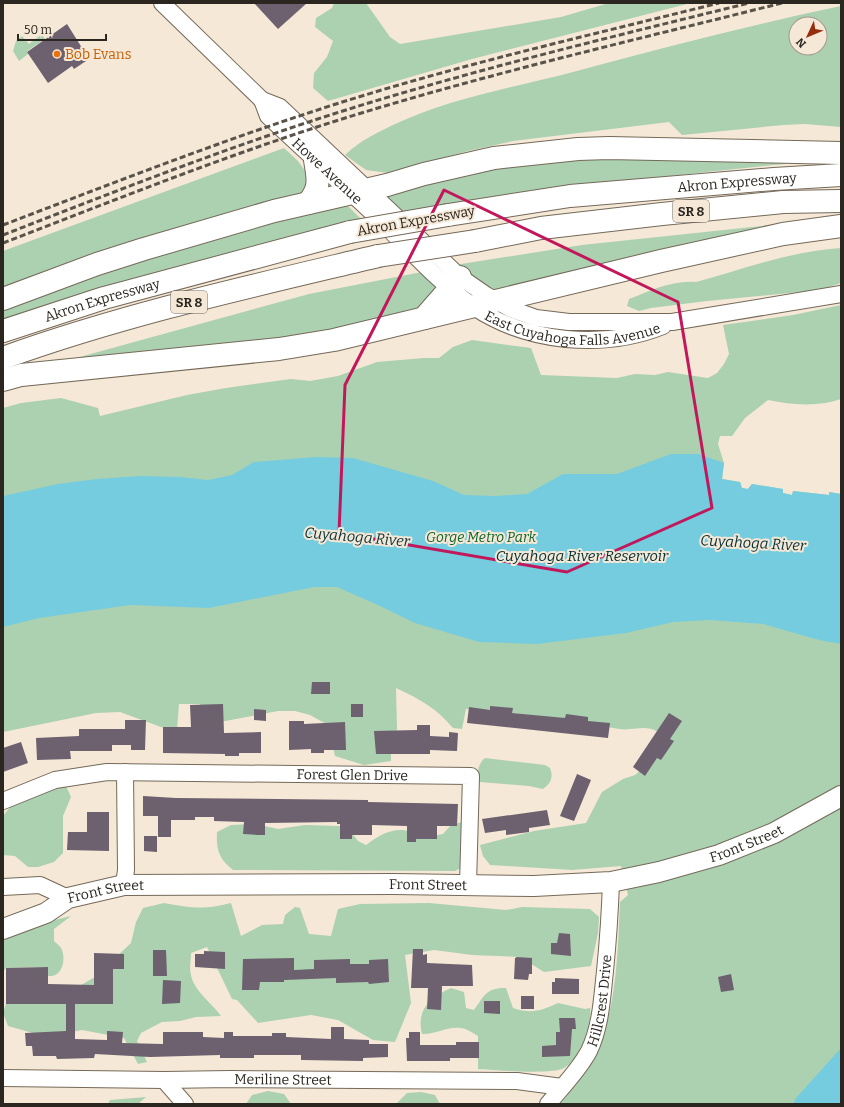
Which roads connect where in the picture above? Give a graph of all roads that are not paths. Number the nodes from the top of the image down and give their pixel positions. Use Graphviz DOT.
graph roads {
  1 [pos="162,3"];
  2 [pos="262,100"];
  3 [pos="841,153"];
  4 [pos="315,160"];
  5 [pos="841,175"];
  6 [pos="360,191"];
  7 [pos="841,201"];
  8 [pos="308,203"];
  9 [pos="841,226"];
  10 [pos="455,283"];
  11 [pos="841,294"];
  12 [pos="3,299"];
  13 [pos="485,301"];
  14 [pos="424,318"];
  15 [pos="672,322"];
  16 [pos="3,331"];
  17 [pos="3,358"];
  18 [pos="3,380"];
  19 [pos="125,772"];
  20 [pos="841,796"];
  21 [pos="3,800"];
  22 [pos="611,882"];
  23 [pos="124,885"];
  24 [pos="468,885"];
  25 [pos="3,887"];
  26 [pos="68,898"];
  27 [pos="3,929"];
  28 [pos="3,1078"];
  29 [pos="164,1080"];
  30 [pos="562,1087"];
  31 [pos="185,1104"];
  32 [pos="548,1104"];
  1 -- 2 [label="street, Howe Avenue"];
  2 -- 4 [label="street, Howe Avenue"];
  2 -- 6 [label="street, Howe Avenue"];
  3 -- 6 [label="highway"];
  4 -- 6 [label="street, Howe Avenue"];
  4 -- 8 [label="highway"];
  5 -- 16 [label="highway, Akron Expressway / SR 8, bridge"];
  6 -- 8 [label="highway"];
  6 -- 10 [label="street, Howe Avenue"];
  7 -- 17 [label="highway, Akron Expressway / SR 8, bridge"];
  8 -- 12 [label="highway"];
  9 -- 13 [label="highway"];
  10 -- 13 [label="street, Howe Avenue"];
  10 -- 14 [label="highway"];
  11 -- 15 [label="street, East Cuyahoga Falls Avenue"];
  13 -- 14 [label="highway"];
  13 -- 15 [label="street, East Cuyahoga Falls Avenue"];
  13 -- 15 [label="street, East Cuyahoga Falls Avenue"];
  14 -- 18 [label="highway"];
  19 -- 21 [label="street, Forest Glen Drive"];
  19 -- 23 [label="street"];
  19 -- 24 [label="street, Forest Glen Drive"];
  20 -- 22 [label="main road, Front Street"];
  22 -- 24 [label="main road, Front Street"];
  22 -- 30 [label="street, Hillcrest Drive"];
  23 -- 24 [label="main road, Front Street"];
  23 -- 26 [label="main road, Front Street"];
  25 -- 26 [label="street, Front Street"];
  26 -- 27 [label="main road"];
  28 -- 29 [label="street, Meriline Street"];
  29 -- 30 [label="street, Meriline Street"];
  29 -- 31 [label="street"];
  30 -- 32 [label="street, Hillcrest Drive"];
}
